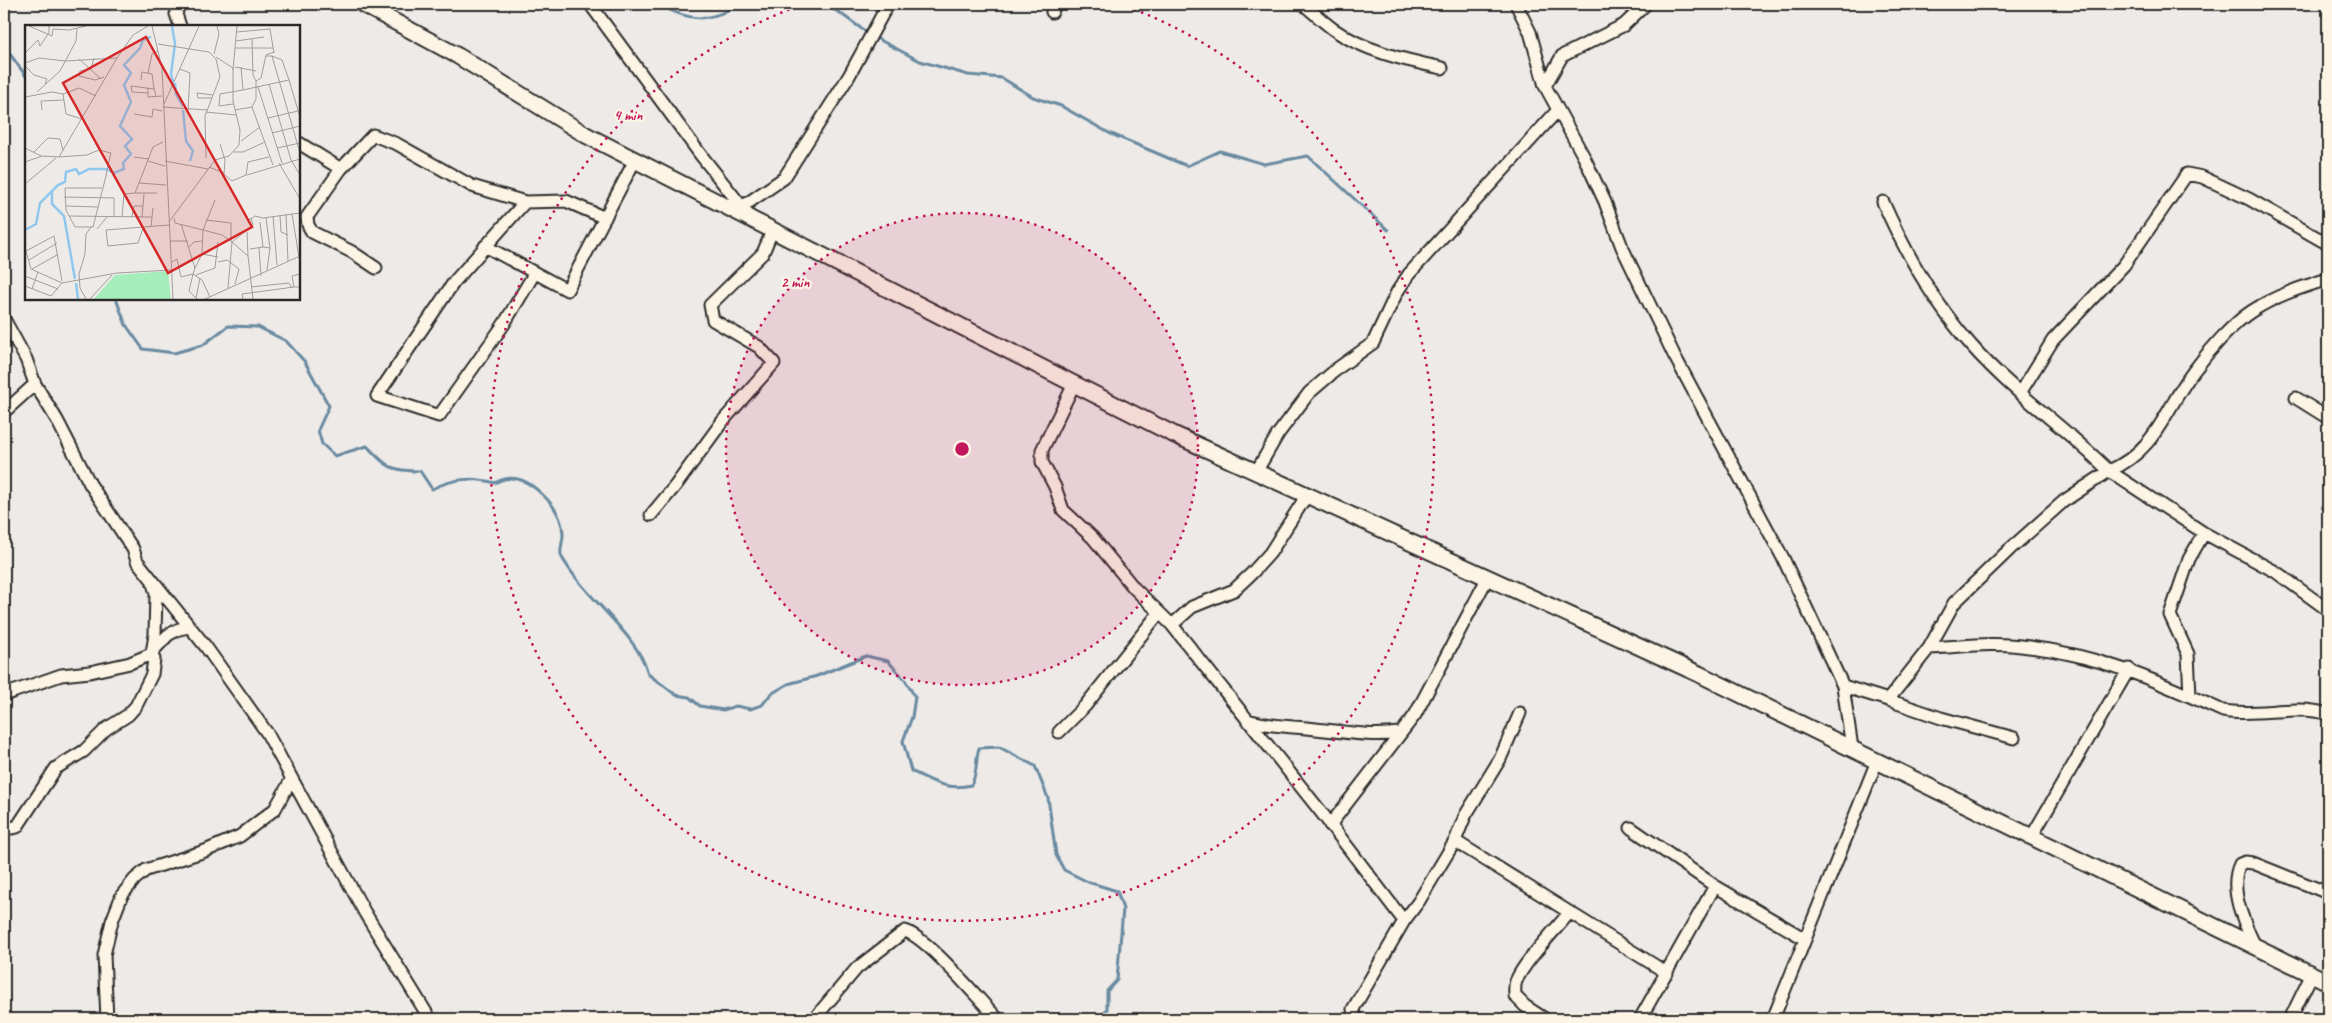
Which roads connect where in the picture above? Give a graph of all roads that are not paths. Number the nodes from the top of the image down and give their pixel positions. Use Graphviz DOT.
graph roads {
  1 [pos="179,4"];
  2 [pos="362,4"];
  3 [pos="590,4"];
  4 [pos="888,4"];
  5 [pos="1304,4"];
  6 [pos="1516,4"];
  7 [pos="1646,4"];
  8 [pos="180,25"];
  9 [pos="1442,68"];
  10 [pos="1545,86"];
  11 [pos="1558,110"];
  12 [pos="300,144"];
  13 [pos="635,160"];
  14 [pos="341,169"];
  15 [pos="525,202"];
  16 [pos="1883,202"];
  17 [pos="742,207"];
  18 [pos="605,218"];
  19 [pos="754,222"];
  20 [pos="772,231"];
  21 [pos="2328,244"];
  22 [pos="485,246"];
  23 [pos="376,268"];
  24 [pos="534,274"];
  25 [pos="2328,278"];
  26 [pos="4,319"];
  27 [pos="35,384"];
  28 [pos="1074,384"];
  29 [pos="2020,393"];
  30 [pos="2296,398"];
  31 [pos="4,412"];
  32 [pos="2328,418"];
  33 [pos="2109,471"];
  34 [pos="1256,472"];
  35 [pos="1307,495"];
  36 [pos="651,515"];
  37 [pos="2204,533"];
  38 [pos="1488,577"];
  39 [pos="152,581"];
  40 [pos="2328,609"];
  41 [pos="1159,613"];
  42 [pos="1172,625"];
  43 [pos="189,627"];
  44 [pos="1929,648"];
  45 [pos="152,653"];
  46 [pos="2129,669"];
  47 [pos="4,684"];
  48 [pos="1844,686"];
  49 [pos="4,694"];
  50 [pos="2190,696"];
  51 [pos="1888,700"];
  52 [pos="1520,713"];
  53 [pos="2328,714"];
  54 [pos="1247,720"];
  55 [pos="1059,732"];
  56 [pos="1400,733"];
  57 [pos="2014,738"];
  58 [pos="1852,748"];
  59 [pos="1877,761"];
  60 [pos="290,780"];
  61 [pos="4,824"];
  62 [pos="1330,825"];
  63 [pos="1631,828"];
  64 [pos="2032,836"];
  65 [pos="1455,841"];
  66 [pos="1715,886"];
  67 [pos="2328,893"];
  68 [pos="1569,913"];
  69 [pos="1404,921"];
  70 [pos="1805,940"];
  71 [pos="2255,946"];
  72 [pos="1667,974"];
  73 [pos="2312,974"];
  74 [pos="2328,982"];
  75 [pos="107,1019"];
  76 [pos="430,1019"];
  77 [pos="814,1019"];
  78 [pos="998,1019"];
  79 [pos="1356,1019"];
  80 [pos="1545,1019"];
  81 [pos="1640,1019"];
  82 [pos="1773,1019"];
  83 [pos="2290,1019"];
  1 -- 8 [label="street"];
  2 -- 13 [label="main road"];
  3 -- 17 [label="street"];
  4 -- 17 [label="street"];
  5 -- 9 [label="street"];
  6 -- 10 [label="street"];
  7 -- 10 [label="street"];
  10 -- 11 [label="street"];
  11 -- 34 [label="street"];
  11 -- 48 [label="street"];
  12 -- 14 [label="street"];
  13 -- 18 [label="street"];
  13 -- 19 [label="main road"];
  14 -- 15 [label="street"];
  14 -- 23 [label="street"];
  15 -- 18 [label="street"];
  15 -- 22 [label="street"];
  16 -- 29 [label="street"];
  17 -- 19 [label="street"];
  18 -- 24 [label="street"];
  19 -- 20 [label="main road"];
  20 -- 28 [label="main road"];
  20 -- 36 [label="street"];
  21 -- 29 [label="street"];
  22 -- 24 [label="street"];
  22 -- 24 [label="street"];
  25 -- 33 [label="street"];
  26 -- 27 [label="street"];
  27 -- 31 [label="street"];
  27 -- 39 [label="street"];
  28 -- 34 [label="main road"];
  28 -- 41 [label="street"];
  29 -- 33 [label="street"];
  30 -- 32 [label="street"];
  33 -- 37 [label="street"];
  33 -- 44 [label="street"];
  34 -- 35 [label="main road"];
  35 -- 38 [label="main road"];
  35 -- 42 [label="street"];
  37 -- 40 [label="street"];
  37 -- 50 [label="street"];
  38 -- 56 [label="street"];
  38 -- 58 [label="main road"];
  39 -- 43 [label="street"];
  39 -- 45 [label="street"];
  41 -- 42 [label="street"];
  41 -- 55 [label="street"];
  42 -- 54 [label="street"];
  43 -- 45 [label="street"];
  43 -- 60 [label="street"];
  44 -- 46 [label="street"];
  44 -- 51 [label="street"];
  45 -- 49 [label="street"];
  45 -- 61 [label="street"];
  46 -- 50 [label="street"];
  46 -- 64 [label="street"];
  47 -- 49 [label="street"];
  48 -- 51 [label="street"];
  48 -- 58 [label="street"];
  50 -- 53 [label="street"];
  51 -- 57 [label="street"];
  52 -- 65 [label="street"];
  54 -- 56 [label="street"];
  54 -- 62 [label="street"];
  56 -- 62 [label="street"];
  58 -- 59 [label="main road"];
  59 -- 64 [label="main road"];
  59 -- 70 [label="street"];
  60 -- 75 [label="street"];
  60 -- 76 [label="street"];
  62 -- 69 [label="street"];
  63 -- 66 [label="street"];
  64 -- 71 [label="main road"];
  65 -- 68 [label="street"];
  65 -- 69 [label="street"];
  66 -- 70 [label="street"];
  66 -- 72 [label="street"];
  67 -- 71 [label="street"];
  68 -- 72 [label="street"];
  68 -- 80 [label="street"];
  69 -- 79 [label="street"];
  70 -- 82 [label="street"];
  71 -- 73 [label="main road"];
  72 -- 81 [label="street"];
  73 -- 74 [label="main road"];
  73 -- 83 [label="street"];
  77 -- 78 [label="street"];
}
